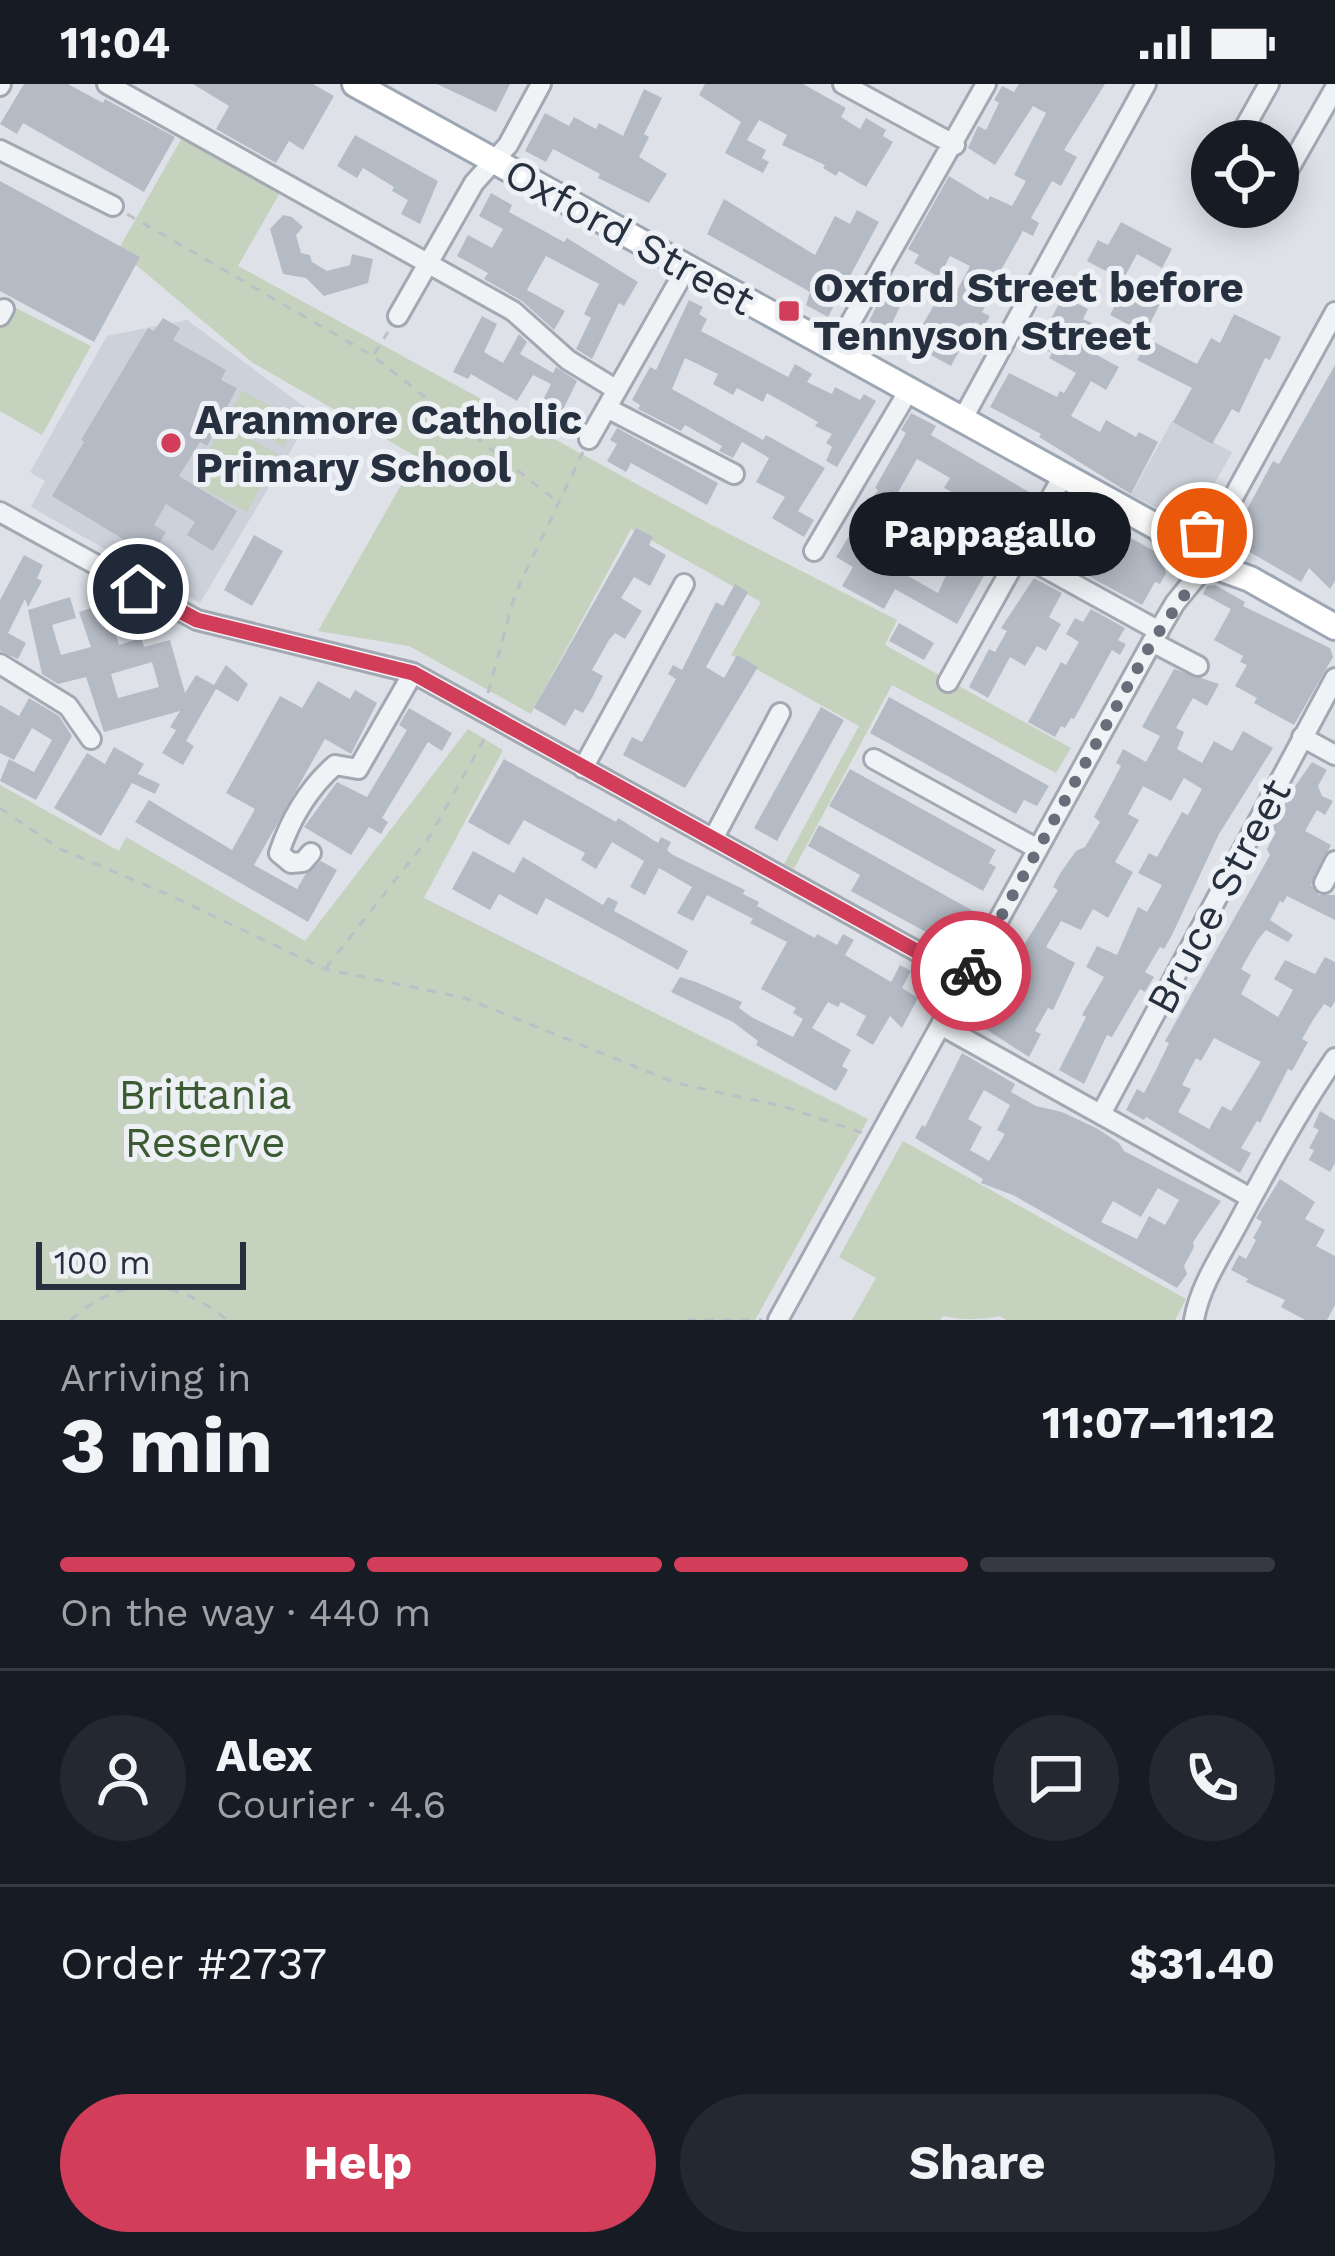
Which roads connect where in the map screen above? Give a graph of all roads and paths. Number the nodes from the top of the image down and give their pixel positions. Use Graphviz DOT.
graph roads {
  1 [pos="107,84"];
  2 [pos="355,84"];
  3 [pos="542,84"];
  4 [pos="843,84"];
  5 [pos="986,84"];
  6 [pos="1146,84"];
  7 [pos="1269,84"];
  8 [pos="1335,88"];
  9 [pos="1249,120"];
  10 [pos="955,145"];
  11 [pos="0,150"];
  12 [pos="1299,151"];
  13 [pos="493,161"];
  14 [pos="113,206"];
  15 [pos="428,264"];
  16 [pos="688,265"];
  17 [pos="1335,312"];
  18 [pos="398,316"];
  19 [pos="1329,339"];
  20 [pos="835,350"];
  21 [pos="374,356"];
  22 [pos="908,390"];
  23 [pos="612,399"];
  24 [pos="962,420"];
  25 [pos="589,439"];
  26 [pos="734,474"];
  27 [pos="1063,476"];
  28 [pos="559,503"];
  29 [pos="0,512"];
  30 [pos="960,521"];
  31 [pos="814,551"];
  32 [pos="1203,551"];
  33 [pos="1019,554"];
  34 [pos="684,584"];
  35 [pos="1335,627"];
  36 [pos="1155,636"];
  37 [pos="0,664"];
  38 [pos="1198,666"];
  39 [pos="413,673"];
  40 [pos="1335,678"];
  41 [pos="948,682"];
  42 [pos="780,713"];
  43 [pos="489,716"];
  44 [pos="1303,737"];
  45 [pos="91,739"];
  46 [pos="1335,755"];
  47 [pos="874,759"];
  48 [pos="583,768"];
  49 [pos="0,808"];
  50 [pos="713,839"];
  51 [pos="1036,848"];
  52 [pos="310,853"];
  53 [pos="1335,862"];
  54 [pos="1324,883"];
  55 [pos="325,969"];
  56 [pos="967,979"];
  57 [pos="942,1026"];
  58 [pos="1335,1058"];
  59 [pos="1102,1114"];
  60 [pos="880,1138"];
  61 [pos="1251,1198"];
  62 [pos="71,1320"];
  63 [pos="227,1320"];
  64 [pos="687,1320"];
  65 [pos="778,1320"];
  66 [pos="1194,1320"];
  1 -- 15 [label="street"];
  2 -- 13 [label="main road, Oxford Street"];
  3 -- 13 [label="street"];
  4 -- 10 [label="street"];
  5 -- 10 [label="street"];
  6 -- 24 [label="street"];
  7 -- 9 [label="street"];
  8 -- 12 [label="street"];
  10 -- 20 [label="street"];
  11 -- 14 [label="street"];
  13 -- 15 [label="street"];
  13 -- 16 [label="main road, Oxford Street"];
  14 -- 21 [label="path"];
  15 -- 18 [label="street"];
  15 -- 23 [label="street"];
  16 -- 20 [label="main road, Oxford Street"];
  16 -- 23 [label="street"];
  17 -- 19 [label="street"];
  18 -- 21 [label="path"];
  19 -- 32 [label="street"];
  20 -- 22 [label="main road, Oxford Street"];
  21 -- 28 [label="path"];
  22 -- 24 [label="main road, Oxford Street"];
  22 -- 31 [label="street"];
  23 -- 25 [label="street"];
  23 -- 26 [label="street"];
  24 -- 27 [label="main road, Oxford Street"];
  25 -- 28 [label="path"];
  27 -- 32 [label="main road, Oxford Street"];
  27 -- 33 [label="street"];
  28 -- 43 [label="path"];
  29 -- 39 [label="street"];
  30 -- 33 [label="street"];
  32 -- 35 [label="main road"];
  32 -- 36 [label="street"];
  33 -- 36 [label="street"];
  33 -- 41 [label="street"];
  34 -- 48 [label="street"];
  36 -- 38 [label="street"];
  36 -- 51 [label="street"];
  37 -- 45 [label="street"];
  39 -- 43 [label="street"];
  39 -- 52 [label="street"];
  40 -- 44 [label="street, Bruce Street"];
  42 -- 50 [label="street"];
  43 -- 48 [label="street"];
  43 -- 55 [label="path"];
  44 -- 46 [label="street"];
  44 -- 59 [label="street, Bruce Street"];
  47 -- 51 [label="street"];
  48 -- 50 [label="street"];
  49 -- 55 [label="path"];
  50 -- 56 [label="street"];
  51 -- 56 [label="street"];
  53 -- 54 [label="street"];
  55 -- 60 [label="path"];
  56 -- 57 [label="street"];
  57 -- 59 [label="street"];
  57 -- 60 [label="street"];
  58 -- 61 [label="street"];
  59 -- 61 [label="street"];
  60 -- 65 [label="street"];
  61 -- 66 [label="street"];
  62 -- 63 [label="path"];
  64 -- 65 [label="path"];
}
